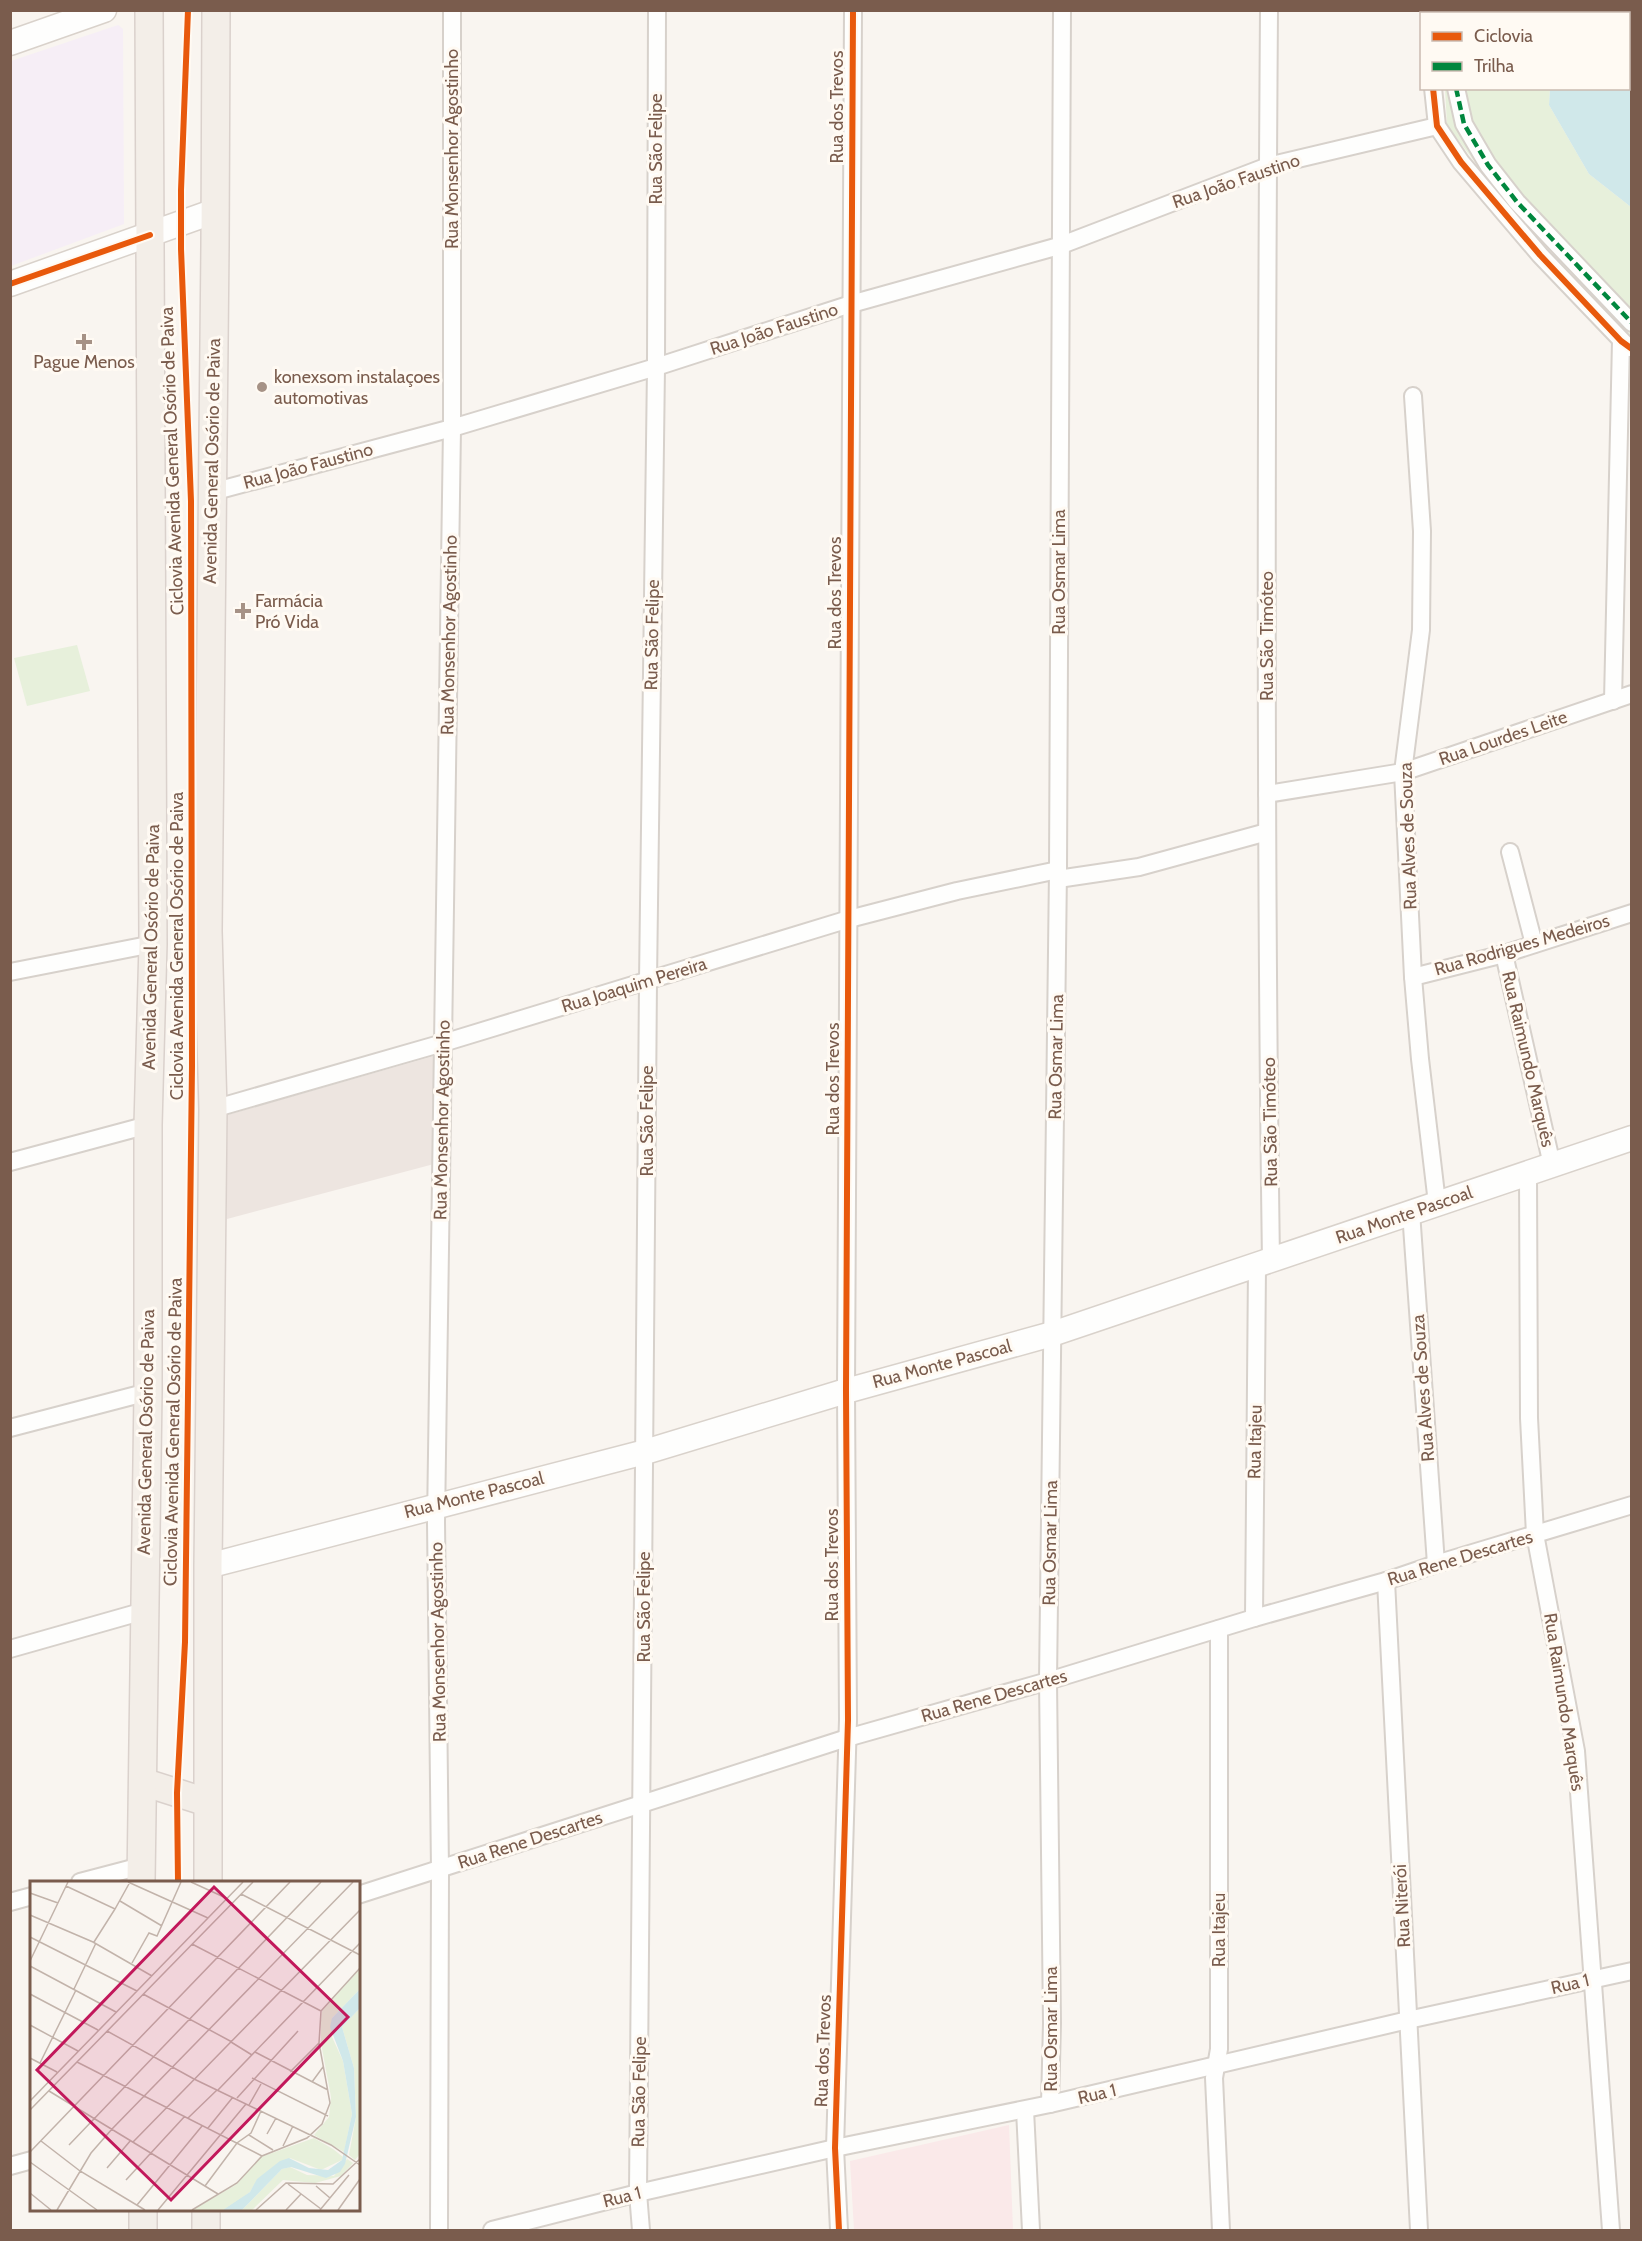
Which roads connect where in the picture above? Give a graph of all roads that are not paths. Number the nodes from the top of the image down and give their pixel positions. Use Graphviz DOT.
graph roads {
  1 [pos="104,10"];
  2 [pos="149,10"];
  3 [pos="216,10"];
  4 [pos="452,10"];
  5 [pos="657,10"];
  6 [pos="853,10"];
  7 [pos="1062,10"];
  8 [pos="1269,10"];
  9 [pos="10,43"];
  10 [pos="1433,90"];
  11 [pos="1456,90"];
  12 [pos="1437,126"];
  13 [pos="1268,166"];
  14 [pos="215,211"];
  15 [pos="150,235"];
  16 [pos="1059,246"];
  17 [pos="10,284"];
  18 [pos="851,304"];
  19 [pos="1632,323"];
  20 [pos="1626,345"];
  21 [pos="656,367"];
  22 [pos="1413,396"];
  23 [pos="452,428"];
  24 [pos="212,492"];
  25 [pos="1632,694"];
  26 [pos="1613,701"];
  27 [pos="1403,772"];
  28 [pos="1267,794"];
  29 [pos="1267,832"];
  30 [pos="1510,852"];
  31 [pos="1058,874"];
  32 [pos="1632,913"];
  33 [pos="849,919"];
  34 [pos="153,944"];
  35 [pos="1534,944"];
  36 [pos="1504,954"];
  37 [pos="10,972"];
  38 [pos="1413,977"];
  39 [pos="648,981"];
  40 [pos="443,1043"];
  41 [pos="213,1109"];
  42 [pos="148,1125"];
  43 [pos="1632,1138"];
  44 [pos="10,1162"];
  45 [pos="1552,1165"];
  46 [pos="1528,1174"];
  47 [pos="1437,1203"];
  48 [pos="1411,1212"];
  49 [pos="1264,1263"];
  50 [pos="1052,1334"];
  51 [pos="846,1391"];
  52 [pos="148,1392"];
  53 [pos="10,1428"];
  54 [pos="645,1452"];
  55 [pos="436,1505"];
  56 [pos="1632,1505"];
  57 [pos="1535,1534"];
  58 [pos="1436,1564"];
  59 [pos="208,1566"];
  60 [pos="1386,1581"];
  61 [pos="144,1611"];
  62 [pos="1254,1618"];
  63 [pos="1219,1629"];
  64 [pos="10,1649"];
  65 [pos="1048,1681"];
  66 [pos="848,1738"];
  67 [pos="143,1782"];
  68 [pos="206,1802"];
  69 [pos="642,1804"];
  70 [pos="440,1870"];
  71 [pos="141,1874"];
  72 [pos="88,1881"];
  73 [pos="208,1881"];
  74 [pos="360,1894"];
  75 [pos="30,1897"];
  76 [pos="10,1902"];
  77 [pos="1632,1971"];
  78 [pos="1594,1978"];
  79 [pos="1408,2020"];
  80 [pos="1215,2066"];
  81 [pos="1050,2104"];
  82 [pos="1025,2110"];
  83 [pos="835,2148"];
  84 [pos="30,2161"];
  85 [pos="10,2166"];
  86 [pos="638,2193"];
  87 [pos="143,2211"];
  88 [pos="206,2211"];
  89 [pos="143,2230"];
  90 [pos="206,2230"];
  91 [pos="439,2230"];
  92 [pos="492,2230"];
  93 [pos="641,2230"];
  94 [pos="838,2230"];
  95 [pos="1031,2230"];
  96 [pos="1221,2230"];
  97 [pos="1419,2230"];
  98 [pos="1611,2230"];
  1 -- 9 [label="street"];
  2 -- 15 [label="main road, Avenida General Osório de Paiva"];
  3 -- 14 [label="main road, Avenida General Osório de Paiva"];
  4 -- 23 [label="street, Rua Monsenhor Agostinho"];
  5 -- 21 [label="street, Rua São Felipe"];
  6 -- 18 [label="street, Rua dos Trevos"];
  7 -- 16 [label="street, Rua Osmar Lima"];
  8 -- 13 [label="street, Rua São Timóteo"];
  10 -- 12 [label="street"];
  11 -- 19 [label="street"];
  12 -- 13 [label="street, Rua João Faustino"];
  12 -- 20 [label="street"];
  13 -- 16 [label="street, Rua João Faustino"];
  13 -- 28 [label="street, Rua São Timóteo"];
  14 -- 15 [label="street"];
  14 -- 24 [label="main road, Avenida General Osório de Paiva"];
  15 -- 17 [label="street"];
  15 -- 34 [label="main road, Avenida General Osório de Paiva"];
  16 -- 18 [label="street, Rua João Faustino"];
  16 -- 31 [label="street, Rua Osmar Lima"];
  18 -- 21 [label="street, Rua João Faustino"];
  18 -- 33 [label="street, Rua dos Trevos"];
  20 -- 26 [label="street"];
  21 -- 23 [label="street, Rua João Faustino"];
  21 -- 39 [label="street, Rua São Felipe"];
  22 -- 27 [label="street, Rua Alves de Souza"];
  23 -- 24 [label="street, Rua João Faustino"];
  23 -- 40 [label="street, Rua Monsenhor Agostinho"];
  24 -- 41 [label="main road, Avenida General Osório de Paiva"];
  25 -- 26 [label="street, Rua Lourdes Leite"];
  26 -- 27 [label="street, Rua Lourdes Leite"];
  27 -- 28 [label="street, Rua Lourdes Leite"];
  27 -- 38 [label="street, Rua Alves de Souza"];
  28 -- 29 [label="street, Rua São Timóteo"];
  29 -- 31 [label="street, Rua Joaquim Pereira"];
  29 -- 49 [label="street, Rua São Timóteo"];
  30 -- 35 [label="street"];
  31 -- 33 [label="street, Rua Joaquim Pereira"];
  31 -- 50 [label="street, Rua Osmar Lima"];
  32 -- 35 [label="street, Rua Rodrigues Medeiros"];
  33 -- 39 [label="street, Rua Joaquim Pereira"];
  33 -- 51 [label="street, Rua dos Trevos"];
  34 -- 37 [label="street"];
  34 -- 42 [label="main road, Avenida General Osório de Paiva"];
  35 -- 36 [label="street, Rua Rodrigues Medeiros"];
  36 -- 38 [label="street, Rua Rodrigues Medeiros"];
  36 -- 45 [label="street, Rua Raimundo Marquês"];
  38 -- 47 [label="street, Rua Alves de Souza"];
  39 -- 40 [label="street, Rua Joaquim Pereira"];
  39 -- 54 [label="street, Rua São Felipe"];
  40 -- 41 [label="street, Rua Joaquim Pereira"];
  40 -- 55 [label="street, Rua Monsenhor Agostinho"];
  41 -- 59 [label="main road, Avenida General Osório de Paiva"];
  42 -- 44 [label="street"];
  42 -- 52 [label="main road, Avenida General Osório de Paiva"];
  43 -- 45 [label="street, Rua Monte Pascoal"];
  45 -- 46 [label="street, Rua Monte Pascoal"];
  46 -- 47 [label="street, Rua Monte Pascoal"];
  46 -- 57 [label="street, Rua Raimundo Marquês"];
  47 -- 48 [label="street, Rua Monte Pascoal"];
  48 -- 49 [label="street, Rua Monte Pascoal"];
  48 -- 58 [label="street, Rua Alves de Souza"];
  49 -- 50 [label="street, Rua Monte Pascoal"];
  49 -- 62 [label="street, Rua Itajeu"];
  50 -- 51 [label="street, Rua Monte Pascoal"];
  50 -- 65 [label="street, Rua Osmar Lima"];
  51 -- 54 [label="street, Rua Monte Pascoal"];
  51 -- 66 [label="street, Rua dos Trevos"];
  52 -- 53 [label="street"];
  52 -- 61 [label="main road, Avenida General Osório de Paiva"];
  54 -- 55 [label="street, Rua Monte Pascoal"];
  54 -- 69 [label="street, Rua São Felipe"];
  55 -- 59 [label="street, Rua Monte Pascoal"];
  55 -- 70 [label="street, Rua Monsenhor Agostinho"];
  56 -- 57 [label="street, Rua Rene Descartes"];
  57 -- 58 [label="street, Rua Rene Descartes"];
  57 -- 78 [label="street, Rua Raimundo Marquês"];
  58 -- 60 [label="street, Rua Rene Descartes"];
  59 -- 68 [label="main road, Avenida General Osório de Paiva"];
  60 -- 62 [label="street, Rua Rene Descartes"];
  60 -- 79 [label="street, Rua Niterói"];
  61 -- 64 [label="street"];
  61 -- 67 [label="main road, Avenida General Osório de Paiva"];
  62 -- 63 [label="street, Rua Rene Descartes"];
  63 -- 65 [label="street, Rua Rene Descartes"];
  63 -- 80 [label="street, Rua Itajeu"];
  65 -- 66 [label="street, Rua Rene Descartes"];
  65 -- 81 [label="street, Rua Osmar Lima"];
  66 -- 69 [label="street, Rua Rene Descartes"];
  66 -- 83 [label="street, Rua dos Trevos"];
  67 -- 68 [label="main road"];
  67 -- 71 [label="main road, Avenida General Osório de Paiva"];
  68 -- 73 [label="main road, Avenida General Osório de Paiva"];
  69 -- 70 [label="street, Rua Rene Descartes"];
  69 -- 86 [label="street, Rua São Felipe"];
  70 -- 74 [label="street, Rua Rene Descartes"];
  70 -- 91 [label="street, Rua Monsenhor Agostinho"];
  71 -- 72 [label="street"];
  75 -- 76 [label="street"];
  77 -- 78 [label="street, Rua 1"];
  78 -- 79 [label="street, Rua 1"];
  78 -- 98 [label="street, Rua Raimundo Marquês"];
  79 -- 80 [label="street, Rua 1"];
  79 -- 97 [label="street, Rua Niterói"];
  80 -- 81 [label="street, Rua 1"];
  80 -- 96 [label="street, Rua Itajeu"];
  81 -- 82 [label="street, Rua 1"];
  82 -- 83 [label="street, Rua 1"];
  82 -- 95 [label="street, Rua Osmar Lima"];
  83 -- 86 [label="street, Rua 1"];
  83 -- 94 [label="street, Rua dos Trevos"];
  84 -- 85 [label="street"];
  86 -- 92 [label="street, Rua 1"];
  86 -- 93 [label="street, Rua São Felipe"];
  87 -- 89 [label="main road"];
  88 -- 90 [label="main road"];
}
